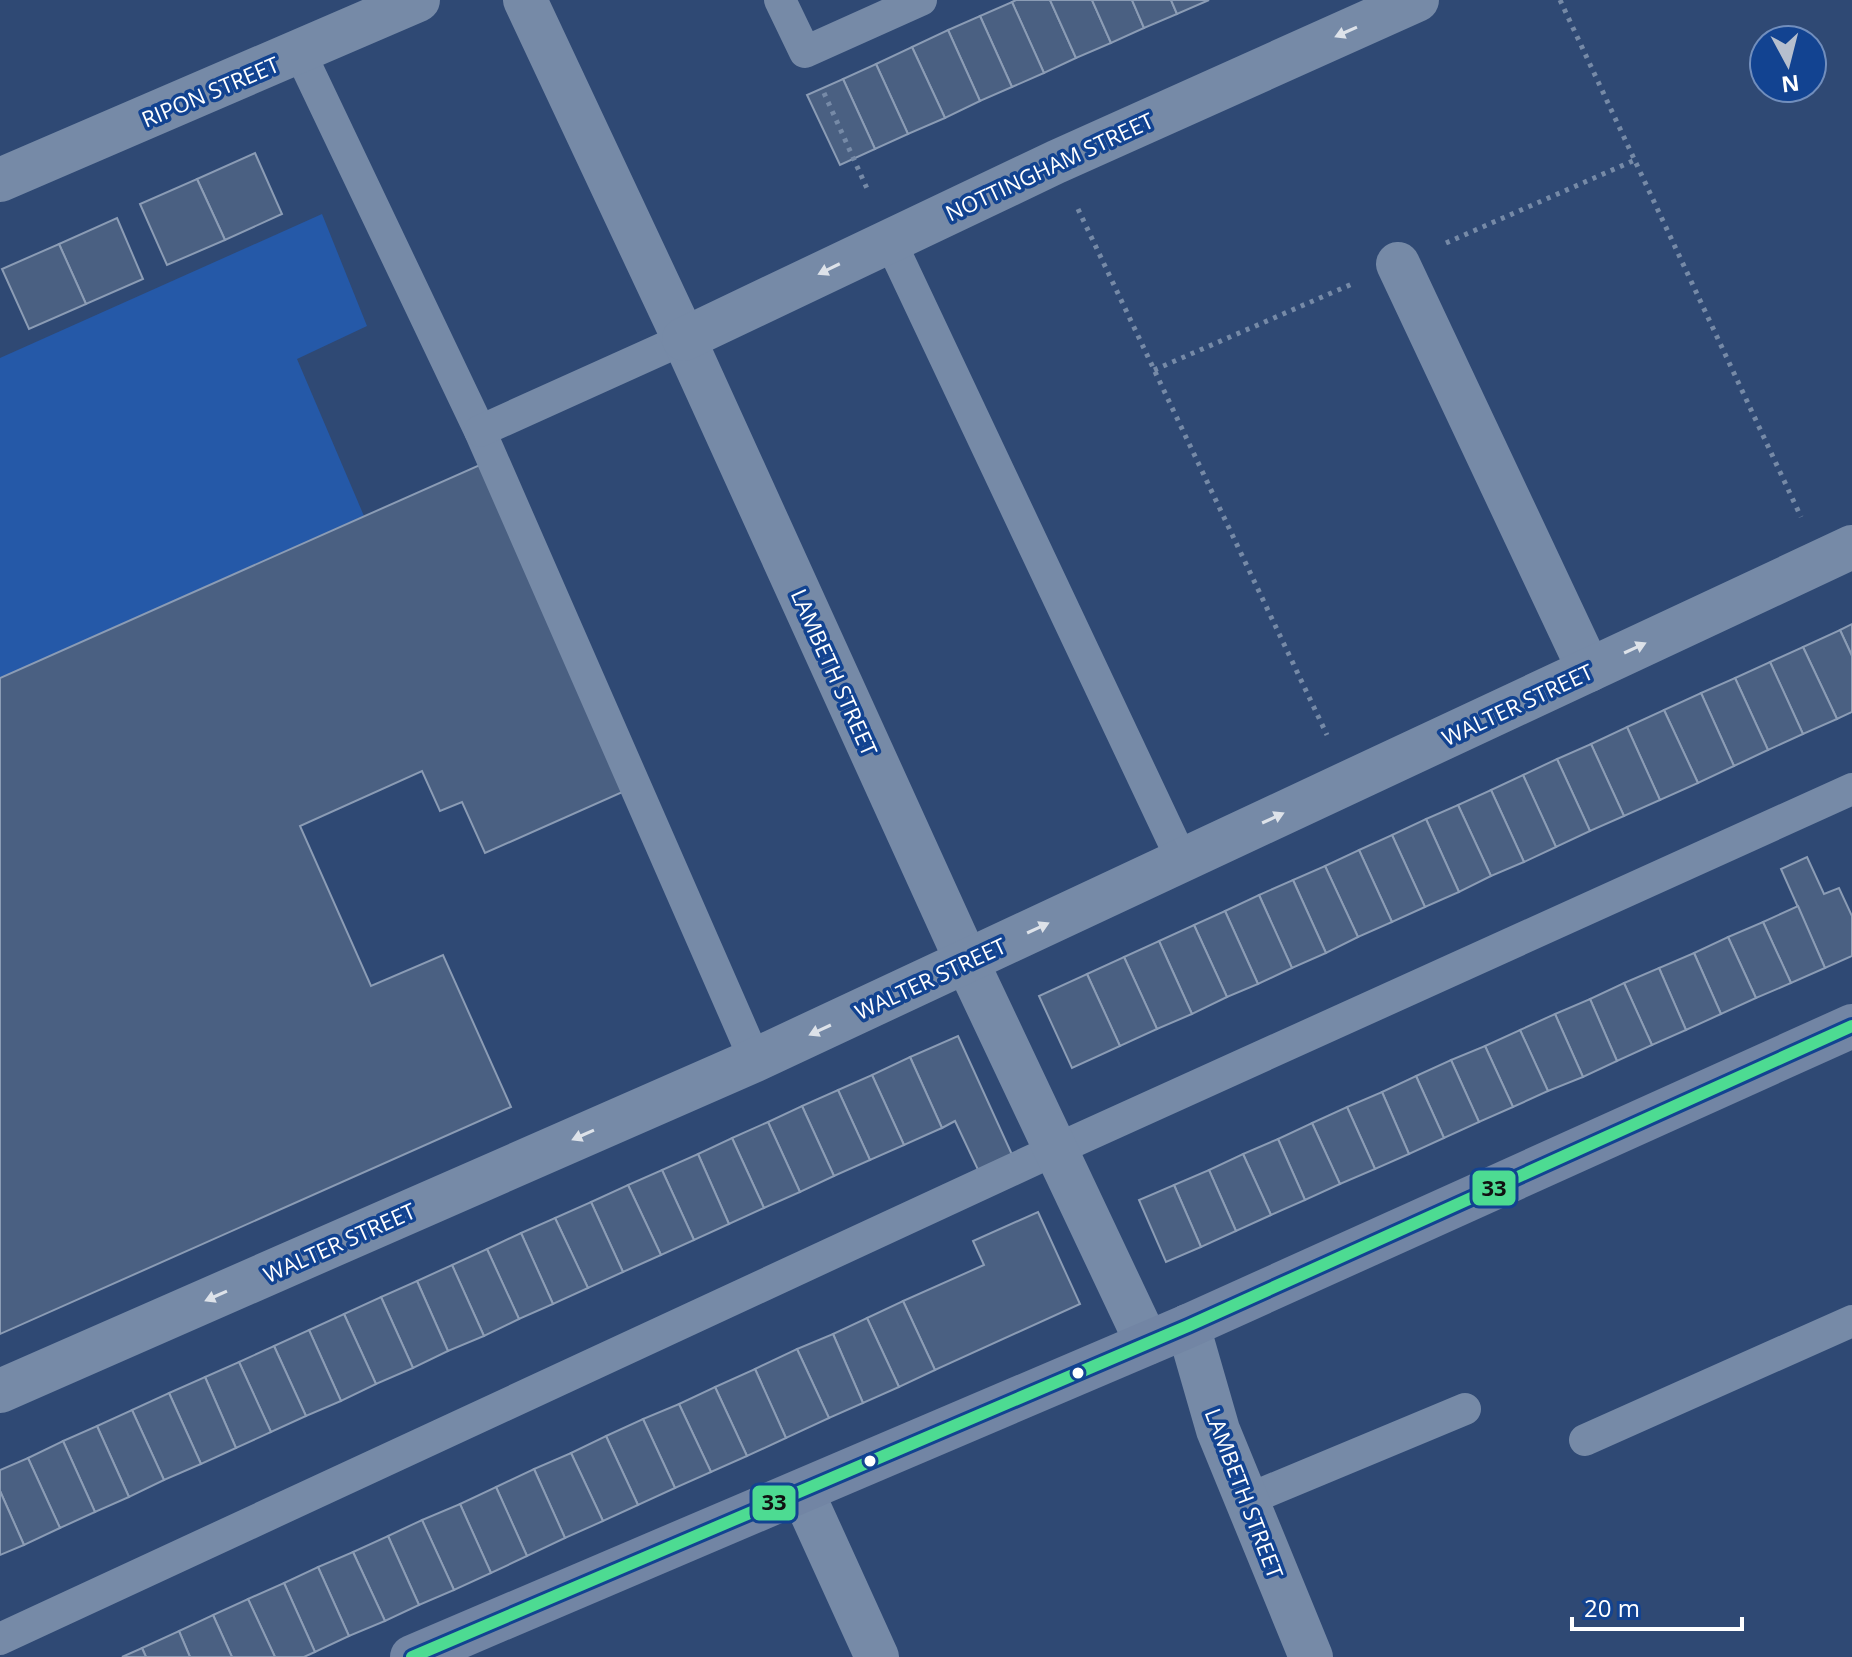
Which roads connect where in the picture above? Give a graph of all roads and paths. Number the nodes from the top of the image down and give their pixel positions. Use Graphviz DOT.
graph roads {
  1 [pos="418,0"];
  2 [pos="525,0"];
  3 [pos="780,0"];
  4 [pos="921,0"];
  5 [pos="1417,0"];
  6 [pos="1560,0"];
  7 [pos="805,52"];
  8 [pos="300,53"];
  9 [pos="1056,162"];
  10 [pos="0,180"];
  11 [pos="889,239"];
  12 [pos="1398,264"];
  13 [pos="684,339"];
  14 [pos="480,431"];
  15 [pos="1837,554"];
  16 [pos="1589,670"];
  17 [pos="1349,783"];
  18 [pos="1852,789"];
  19 [pos="1182,860"];
  20 [pos="967,962"];
  21 [pos="1852,1026"];
  22 [pos="755,1060"];
  23 [pos="1057,1149"];
  24 [pos="1852,1321"];
  25 [pos="1188,1326"];
  26 [pos="1147,1343"];
  27 [pos="0,1391"];
  28 [pos="1465,1409"];
  29 [pos="1585,1440"];
  30 [pos="802,1492"];
  31 [pos="1249,1499"];
  32 [pos="0,1639"];
  33 [pos="440,1651"];
  34 [pos="877,1657"];
  35 [pos="1311,1657"];
  1 -- 8 [label="street, RIPON STREET"];
  2 -- 13 [label="street, LAMBETH STREET"];
  3 -- 7 [label="lane"];
  4 -- 7 [label="lane"];
  5 -- 9 [label="street, NOTTINGHAM STREET, one-way"];
  6 -- 15 [label="path"];
  7 -- 11 [label="path"];
  8 -- 10 [label="street, RIPON STREET"];
  8 -- 14 [label="lane"];
  9 -- 11 [label="street, NOTTINGHAM STREET"];
  9 -- 17 [label="path"];
  11 -- 13 [label="street, NOTTINGHAM STREET, one-way"];
  11 -- 19 [label="lane"];
  12 -- 16 [label="street"];
  13 -- 14 [label="lane"];
  13 -- 20 [label="street, LAMBETH STREET"];
  14 -- 22 [label="lane"];
  16 -- 15 [label="street, WALTER STREET, one-way"];
  16 -- 17 [label="street, WALTER STREET"];
  19 -- 17 [label="street, WALTER STREET, one-way"];
  18 -- 23 [label="lane"];
  20 -- 19 [label="street, WALTER STREET, one-way"];
  20 -- 22 [label="street, WALTER STREET, one-way"];
  20 -- 23 [label="street, LAMBETH STREET"];
  21 -- 25 [label="street"];
  22 -- 27 [label="street, WALTER STREET, one-way"];
  23 -- 26 [label="street, LAMBETH STREET"];
  23 -- 32 [label="lane"];
  24 -- 29 [label="lane"];
  25 -- 26 [label="street"];
  25 -- 31 [label="street, LAMBETH STREET"];
  26 -- 30 [label="street"];
  28 -- 31 [label="lane"];
  30 -- 33 [label="street"];
  30 -- 34 [label="street"];
  31 -- 35 [label="street, LAMBETH STREET"];
}
